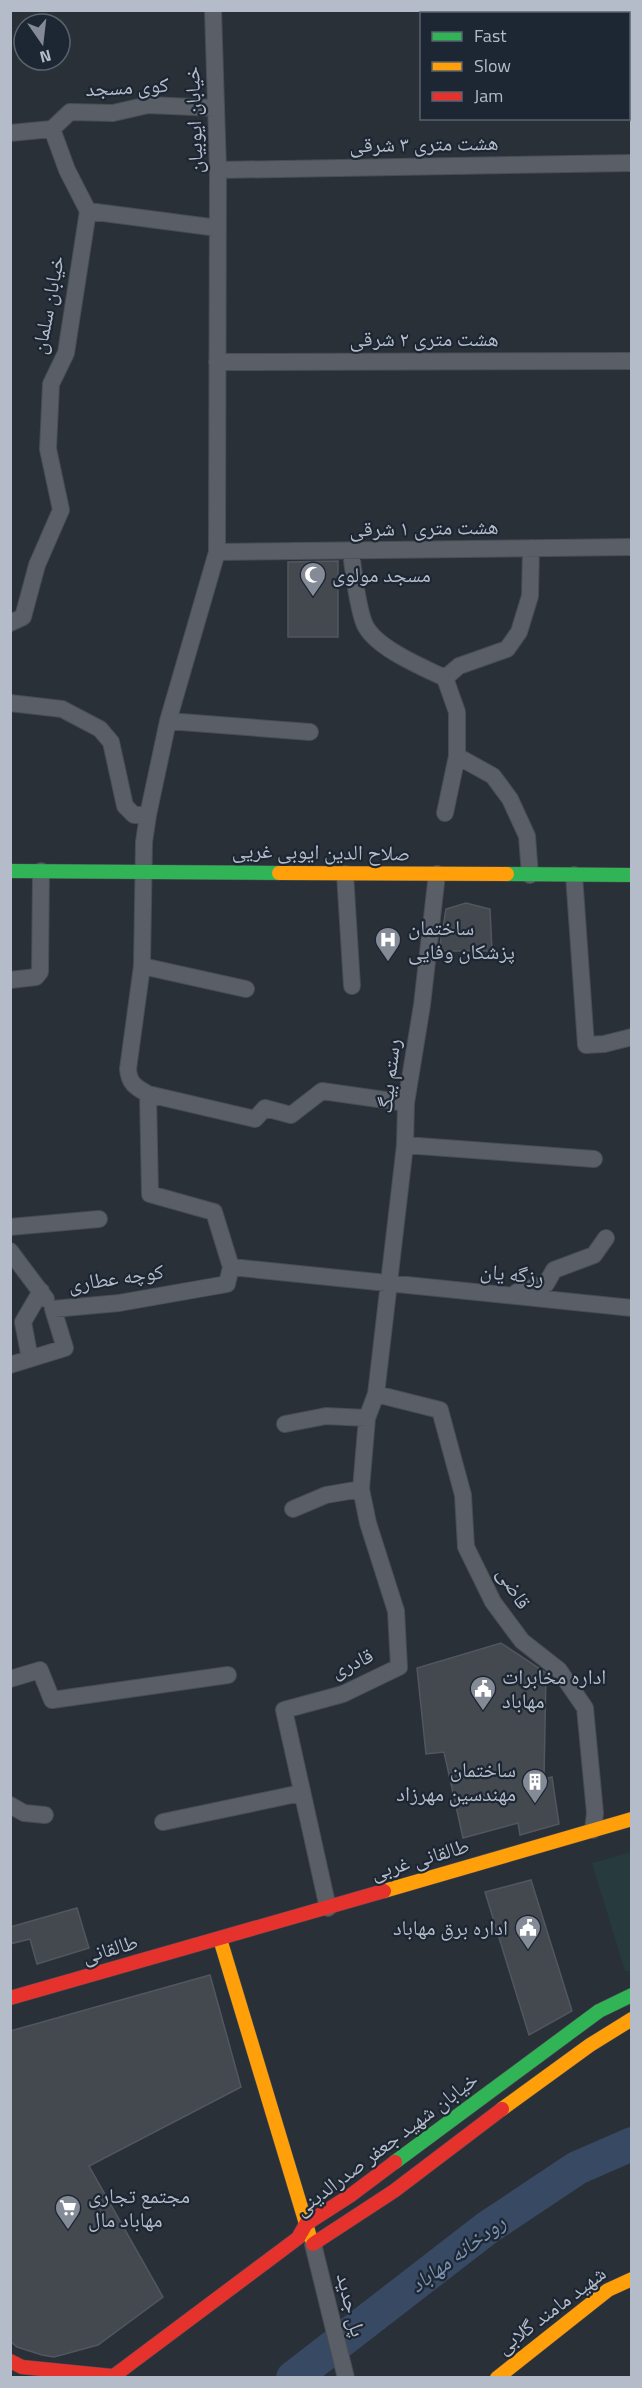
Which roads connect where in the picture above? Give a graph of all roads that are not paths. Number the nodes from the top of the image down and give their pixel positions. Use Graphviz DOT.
graph roads {
  1 [pos="213,10"];
  2 [pos="216,108"];
  3 [pos="52,129"];
  4 [pos="10,134"];
  5 [pos="632,163"];
  6 [pos="218,170"];
  7 [pos="88,212"];
  8 [pos="218,228"];
  9 [pos="632,361"];
  10 [pos="217,362"];
  11 [pos="632,547"];
  12 [pos="531,548"];
  13 [pos="217,552"];
  14 [pos="351,552"];
  15 [pos="10,623"];
  16 [pos="445,678"];
  17 [pos="10,703"];
  18 [pos="168,721"];
  19 [pos="310,732"];
  20 [pos="457,756"];
  21 [pos="445,813"];
  22 [pos="148,814"];
  23 [pos="10,871"];
  24 [pos="41,871"];
  25 [pos="144,871"];
  26 [pos="345,874"];
  27 [pos="437,874"];
  28 [pos="531,875"];
  29 [pos="574,875"];
  30 [pos="632,875"];
  31 [pos="142,966"];
  32 [pos="10,980"];
  33 [pos="352,986"];
  34 [pos="246,989"];
  35 [pos="632,1037"];
  36 [pos="148,1094"];
  37 [pos="406,1103"];
  38 [pos="405,1145"];
  39 [pos="594,1159"];
  40 [pos="99,1219"];
  41 [pos="10,1227"];
  42 [pos="606,1238"];
  43 [pos="10,1251"];
  44 [pos="231,1267"];
  45 [pos="389,1284"];
  46 [pos="41,1291"];
  47 [pos="506,1296"];
  48 [pos="632,1308"];
  49 [pos="53,1309"];
  50 [pos="30,1359"];
  51 [pos="10,1365"];
  52 [pos="375,1394"];
  53 [pos="367,1418"];
  54 [pos="285,1424"];
  55 [pos="361,1489"];
  56 [pos="292,1509"];
  57 [pos="228,1675"];
  58 [pos="10,1679"];
  59 [pos="301,1793"];
  60 [pos="10,1805"];
  61 [pos="45,1815"];
  62 [pos="632,1819"];
  63 [pos="163,1822"];
  64 [pos="593,1830"];
  65 [pos="328,1908"];
  66 [pos="220,1940"];
  67 [pos="632,1995"];
  68 [pos="10,1998"];
  69 [pos="632,2019"];
  70 [pos="306,2224"];
  71 [pos="305,2241"];
  72 [pos="632,2279"];
  73 [pos="10,2361"];
  74 [pos="112,2377"];
  75 [pos="346,2378"];
  76 [pos="497,2378"];
  1 -- 2 [label="street, خیابان ایوبیان"];
  2 -- 3 [label="street, کوی مسجد"];
  2 -- 6 [label="street, خیابان ایوبیان"];
  3 -- 4 [label="street, کوی مسجد"];
  3 -- 7 [label="street"];
  5 -- 6 [label="street, هشت متری ۳ شرقی"];
  6 -- 8 [label="street, خیابان ایوبیان"];
  7 -- 8 [label="street"];
  7 -- 15 [label="street, خیابان سلمان"];
  8 -- 10 [label="street, خیابان ایوبیان"];
  9 -- 10 [label="street, هشت متری ۲ شرقی"];
  10 -- 13 [label="street, خیابان ایوبیان"];
  11 -- 12 [label="street, هشت متری ۱ شرقی"];
  12 -- 14 [label="street, هشت متری ۱ شرقی"];
  12 -- 16 [label="street"];
  13 -- 14 [label="street, هشت متری ۱ شرقی"];
  13 -- 18 [label="street, خیابان ایوبیان"];
  14 -- 16 [label="street"];
  16 -- 20 [label="street"];
  17 -- 22 [label="street"];
  18 -- 19 [label="street"];
  18 -- 22 [label="street, خیابان ایوبیان"];
  20 -- 21 [label="street"];
  20 -- 28 [label="street"];
  22 -- 25 [label="street, خیابان ایوبیان"];
  23 -- 24 [label="street, صلاح الدین ایوبی غریی"];
  24 -- 25 [label="street, صلاح الدین ایوبی غریی"];
  24 -- 32 [label="street"];
  25 -- 26 [label="street, صلاح الدین ایوبی غریی"];
  25 -- 31 [label="street, خیابان ایوبیان"];
  26 -- 27 [label="street, صلاح الدین ایوبی غریی"];
  26 -- 33 [label="street"];
  27 -- 28 [label="street, صلاح الدین ایوبی غریی"];
  27 -- 37 [label="street, رستم بیگ"];
  28 -- 29 [label="street, صلاح الدین ایوبی غریی"];
  29 -- 30 [label="street, صلاح الدین ایوبی غریی"];
  29 -- 35 [label="street"];
  31 -- 34 [label="street"];
  31 -- 36 [label="street, خیابان ایوبیان"];
  36 -- 37 [label="street"];
  36 -- 44 [label="street"];
  37 -- 38 [label="street, رستم بیگ"];
  38 -- 39 [label="street"];
  38 -- 45 [label="street, رستم بیگ"];
  40 -- 41 [label="street"];
  42 -- 47 [label="street"];
  43 -- 46 [label="street"];
  44 -- 45 [label="street, رزگه یان"];
  44 -- 49 [label="street, کوچه عطاری"];
  45 -- 47 [label="street, رزگه یان"];
  45 -- 52 [label="street, رستم بیگ"];
  46 -- 49 [label="street"];
  46 -- 50 [label="street"];
  47 -- 48 [label="street, رزگه یان"];
  49 -- 50 [label="street, کوچه عطاری"];
  50 -- 51 [label="street, کوچه عطاری"];
  52 -- 53 [label="street, قادری"];
  52 -- 64 [label="street, قاضی"];
  53 -- 54 [label="street"];
  53 -- 55 [label="street, قادری"];
  55 -- 56 [label="street"];
  55 -- 59 [label="street, قادری"];
  57 -- 58 [label="street"];
  59 -- 63 [label="street"];
  59 -- 65 [label="street, قادری"];
  60 -- 61 [label="street"];
  62 -- 64 [label="street, طالقانی غربی"];
  64 -- 65 [label="street, طالقانی غربی"];
  65 -- 66 [label="street, طالقانی غربی"];
  66 -- 68 [label="street, طالقانی"];
  66 -- 70 [label="street"];
  67 -- 70 [label="street, خیابان شهید جعفر صدرالدینی"];
  69 -- 71 [label="street, خیابان شهید جعفر صدرالدینی"];
  70 -- 71 [label="street"];
  71 -- 74 [label="street, خیابان شهید جعفر صدرالدینی"];
  71 -- 75 [label="street, پل جدید"];
  72 -- 76 [label="street, شهید مامند گلابی"];
  73 -- 74 [label="street"];
}
